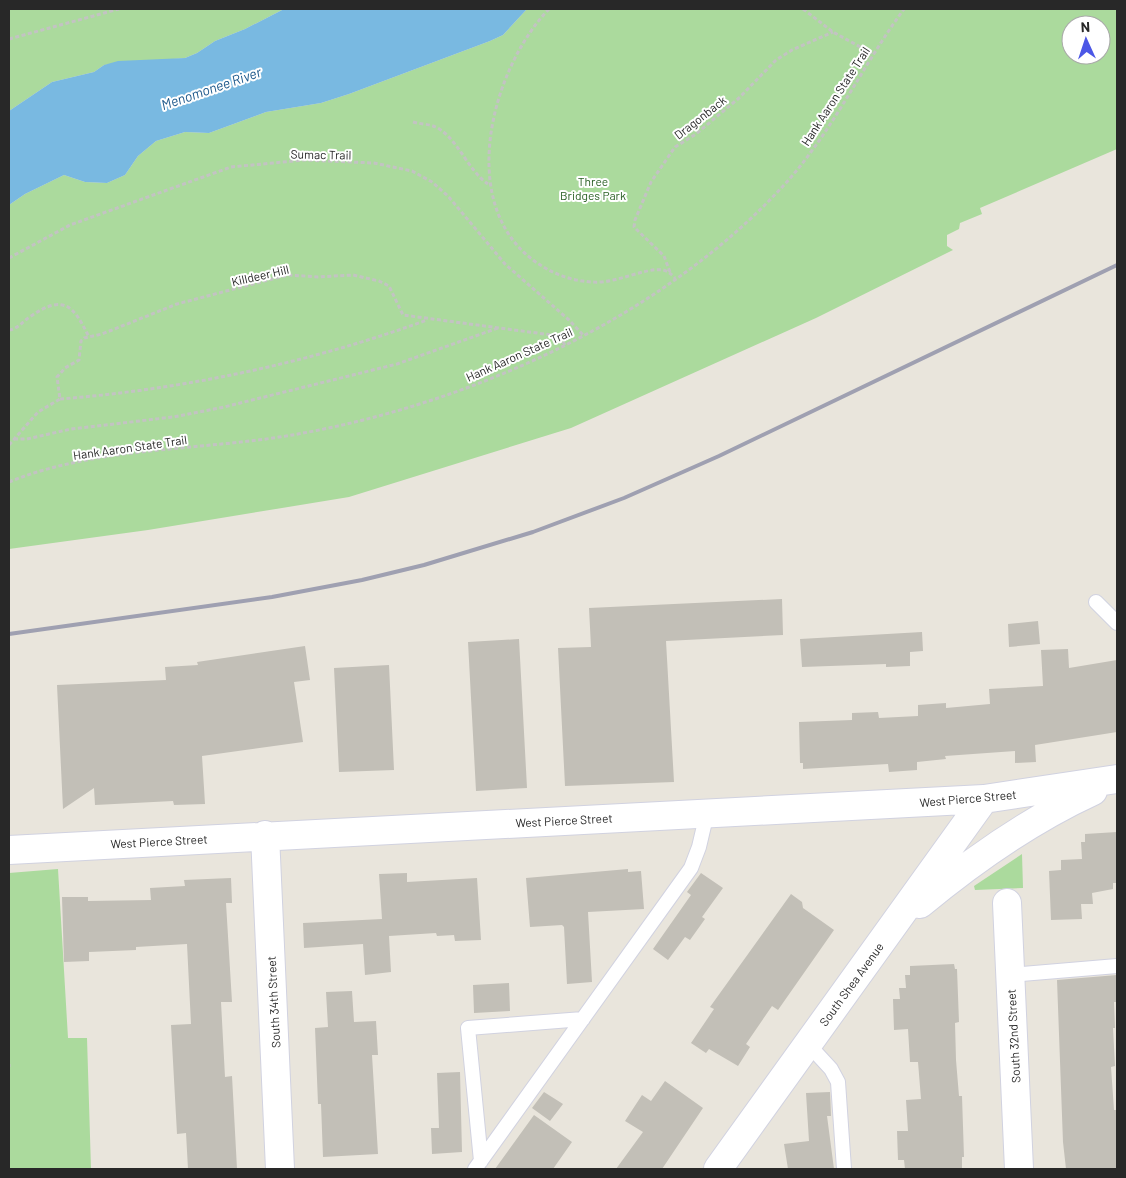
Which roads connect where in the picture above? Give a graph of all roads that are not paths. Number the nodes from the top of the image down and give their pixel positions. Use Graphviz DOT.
graph roads {
  1 [pos="1096,602"];
  2 [pos="1117,623"];
  3 [pos="1117,779"];
  4 [pos="984,799"];
  5 [pos="707,813"];
  6 [pos="265,835"];
  7 [pos="9,850"];
  8 [pos="1007,903"];
  9 [pos="890,929"];
  10 [pos="1117,966"];
  11 [pos="1010,975"];
  12 [pos="583,1019"];
  13 [pos="808,1044"];
  14 [pos="478,1165"];
  15 [pos="280,1169"];
  16 [pos="718,1169"];
  17 [pos="844,1169"];
  18 [pos="1019,1169"];
  1 -- 2 [label="lane"];
  3 -- 4 [label="street, West Pierce Street"];
  3 -- 9 [label="street"];
  4 -- 5 [label="street, West Pierce Street"];
  4 -- 9 [label="street, South Shea Avenue"];
  5 -- 6 [label="street, West Pierce Street"];
  5 -- 12 [label="lane"];
  6 -- 7 [label="street, West Pierce Street"];
  6 -- 15 [label="street, South 34th Street"];
  8 -- 11 [label="street, South 32nd Street"];
  9 -- 13 [label="street, South Shea Avenue"];
  10 -- 11 [label="lane"];
  11 -- 18 [label="street, South 32nd Street"];
  12 -- 14 [label="lane"];
  12 -- 14 [label="lane"];
  13 -- 16 [label="street, South Shea Avenue"];
  13 -- 17 [label="lane"];
}
